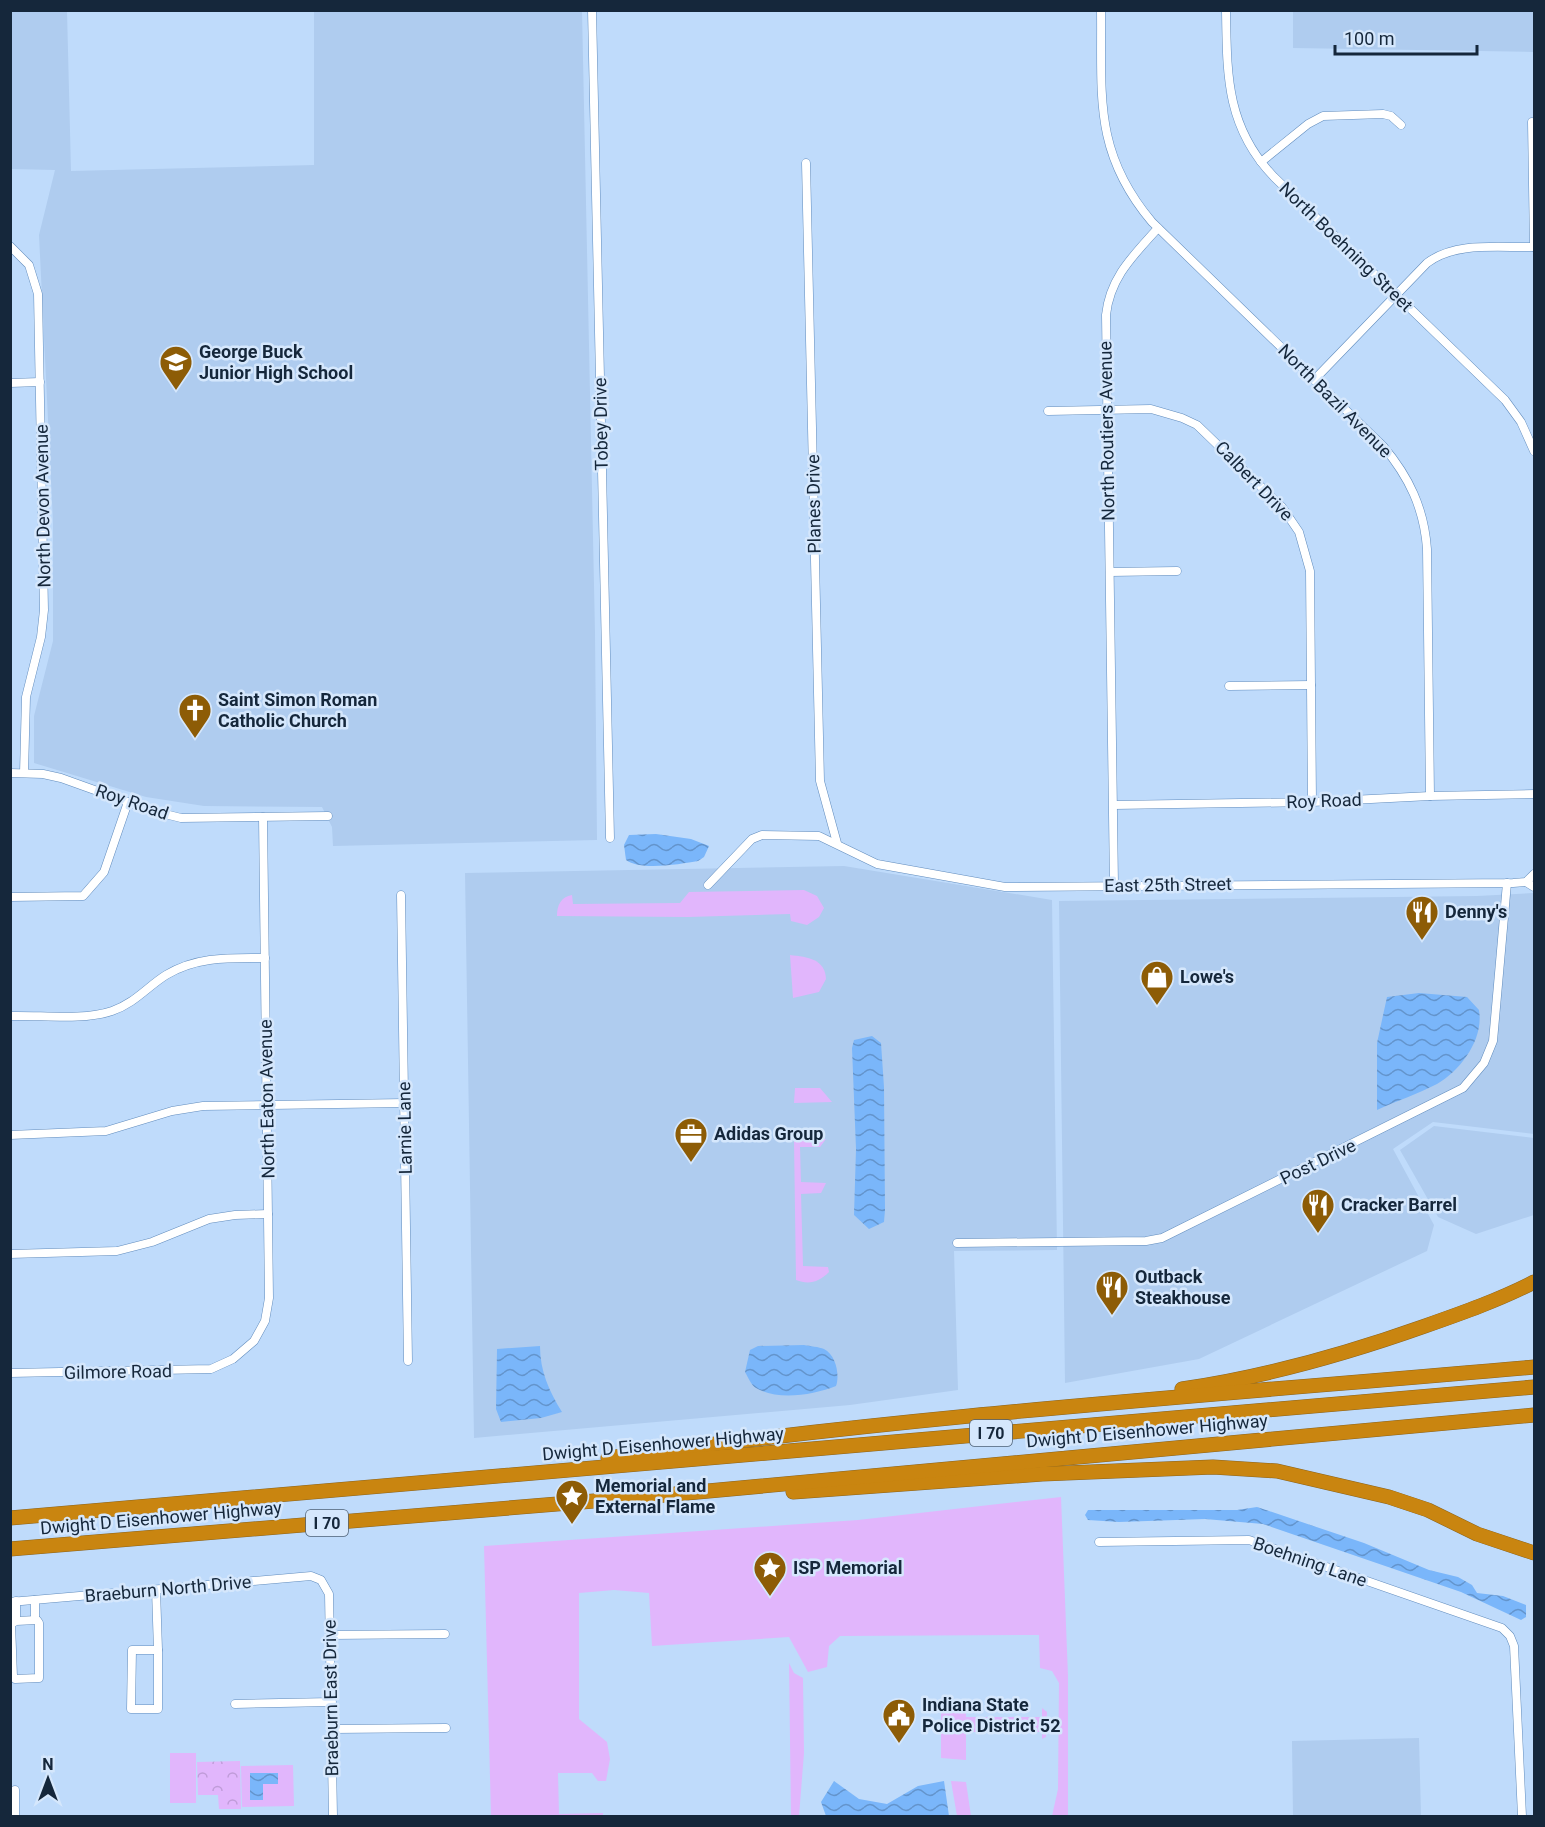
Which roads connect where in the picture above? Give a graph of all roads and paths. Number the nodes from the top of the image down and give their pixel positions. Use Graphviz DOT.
graph roads {
  1 [pos="592,10"];
  2 [pos="1101,10"];
  3 [pos="1226,10"];
  4 [pos="1532,122"];
  5 [pos="1401,124"];
  6 [pos="1261,162"];
  7 [pos="806,163"];
  8 [pos="1158,228"];
  9 [pos="11,246"];
  10 [pos="1534,247"];
  11 [pos="1396,295"];
  12 [pos="1314,380"];
  13 [pos="40,382"];
  14 [pos="10,383"];
  15 [pos="1107,410"];
  16 [pos="1048,411"];
  17 [pos="1534,451"];
  18 [pos="1178,571"];
  19 [pos="1110,572"];
  20 [pos="1311,685"];
  21 [pos="1228,686"];
  22 [pos="10,773"];
  23 [pos="24,773"];
  24 [pos="1534,794"];
  25 [pos="1430,796"];
  26 [pos="128,802"];
  27 [pos="1312,802"];
  28 [pos="1114,805"];
  29 [pos="328,816"];
  30 [pos="263,817"];
  31 [pos="610,838"];
  32 [pos="837,843"];
  33 [pos="1534,874"];
  34 [pos="1526,882"];
  35 [pos="1507,883"];
  36 [pos="708,885"];
  37 [pos="1114,885"];
  38 [pos="1534,887"];
  39 [pos="401,895"];
  40 [pos="10,897"];
  41 [pos="265,958"];
  42 [pos="10,1016"];
  43 [pos="405,1103"];
  44 [pos="267,1106"];
  45 [pos="10,1135"];
  46 [pos="268,1214"];
  47 [pos="957,1243"];
  48 [pos="10,1254"];
  49 [pos="1534,1282"];
  50 [pos="408,1361"];
  51 [pos="225,1364"];
  52 [pos="1534,1367"];
  53 [pos="10,1373"];
  54 [pos="1534,1387"];
  55 [pos="1025,1412"];
  56 [pos="1534,1415"];
  57 [pos="448,1480"];
  58 [pos="643,1497"];
  59 [pos="10,1518"];
  60 [pos="1099,1542"];
  61 [pos="10,1549"];
  62 [pos="1534,1553"];
  63 [pos="323,1581"];
  64 [pos="156,1590"];
  65 [pos="35,1600"];
  66 [pos="13,1602"];
  67 [pos="35,1620"];
  68 [pos="16,1621"];
  69 [pos="445,1634"];
  70 [pos="330,1635"];
  71 [pos="158,1650"];
  72 [pos="332,1702"];
  73 [pos="235,1704"];
  74 [pos="446,1728"];
  75 [pos="333,1730"];
  76 [pos="15,1790"];
  77 [pos="13,1807"];
  78 [pos="15,1816"];
  79 [pos="333,1816"];
  80 [pos="1522,1816"];
  1 -- 31 [label="street, Tobey Drive"];
  2 -- 8 [label="street"];
  3 -- 6 [label="street, North Boehning Street"];
  4 -- 10 [label="street"];
  5 -- 6 [label="street"];
  6 -- 11 [label="street, North Boehning Street"];
  7 -- 32 [label="street, Planes Drive"];
  8 -- 12 [label="street, North Bazil Avenue"];
  8 -- 15 [label="street, North Routiers Avenue"];
  9 -- 13 [label="street, North Devon Avenue"];
  10 -- 11 [label="street"];
  11 -- 12 [label="street"];
  11 -- 17 [label="street, North Boehning Street"];
  12 -- 25 [label="street, North Bazil Avenue"];
  13 -- 14 [label="street"];
  13 -- 23 [label="street, North Devon Avenue"];
  15 -- 16 [label="street, Calbert Drive"];
  15 -- 19 [label="street, North Routiers Avenue"];
  15 -- 20 [label="street, Calbert Drive"];
  18 -- 19 [label="street"];
  19 -- 28 [label="street, North Routiers Avenue"];
  20 -- 21 [label="street"];
  20 -- 27 [label="street, Calbert Drive"];
  22 -- 23 [label="street, Roy Road"];
  23 -- 26 [label="street, Roy Road"];
  24 -- 25 [label="street, Roy Road"];
  25 -- 27 [label="street, Roy Road"];
  26 -- 30 [label="street, Roy Road"];
  26 -- 40 [label="street"];
  27 -- 28 [label="street, Roy Road"];
  28 -- 37 [label="street, North Routiers Avenue"];
  29 -- 30 [label="street, Roy Road"];
  30 -- 41 [label="street, North Eaton Avenue"];
  32 -- 36 [label="street, East 25th Street"];
  32 -- 37 [label="street, East 25th Street"];
  33 -- 34 [label="street"];
  34 -- 35 [label="street, East 25th Street"];
  34 -- 38 [label="street"];
  35 -- 37 [label="street, East 25th Street"];
  35 -- 47 [label="street, Post Drive"];
  39 -- 43 [label="street, Larnie Lane"];
  41 -- 42 [label="street"];
  41 -- 44 [label="street, North Eaton Avenue"];
  43 -- 44 [label="street"];
  43 -- 50 [label="street, Larnie Lane"];
  44 -- 45 [label="street"];
  44 -- 46 [label="street, North Eaton Avenue"];
  46 -- 48 [label="street"];
  46 -- 51 [label="street, North Eaton Avenue"];
  49 -- 55 [label="highway"];
  51 -- 53 [label="street, Gilmore Road"];
  52 -- 55 [label="highway"];
  54 -- 57 [label="highway, Dwight D Eisenhower Highway / I 70"];
  55 -- 57 [label="highway"];
  56 -- 58 [label="highway, Dwight D Eisenhower Highway / I 70"];
  57 -- 59 [label="highway, Dwight D Eisenhower Highway / I 70"];
  58 -- 61 [label="highway, Dwight D Eisenhower Highway / I 70"];
  58 -- 62 [label="highway"];
  60 -- 80 [label="street, Boehning Lane"];
  63 -- 64 [label="street, Braeburn North Drive"];
  63 -- 70 [label="street, Braeburn East Drive"];
  64 -- 65 [label="street, Braeburn North Drive"];
  64 -- 71 [label="street"];
  65 -- 66 [label="street, Braeburn North Drive"];
  65 -- 67 [label="street"];
  66 -- 68 [label="street"];
  67 -- 68 [label="street"];
  67 -- 68 [label="street"];
  69 -- 70 [label="street"];
  70 -- 72 [label="street, Braeburn East Drive"];
  71 -- 71 [label="street"];
  72 -- 73 [label="street"];
  72 -- 75 [label="street, Braeburn East Drive"];
  74 -- 75 [label="street"];
  75 -- 79 [label="street, Braeburn East Drive"];
  76 -- 77 [label="street"];
  77 -- 78 [label="street"];
}
